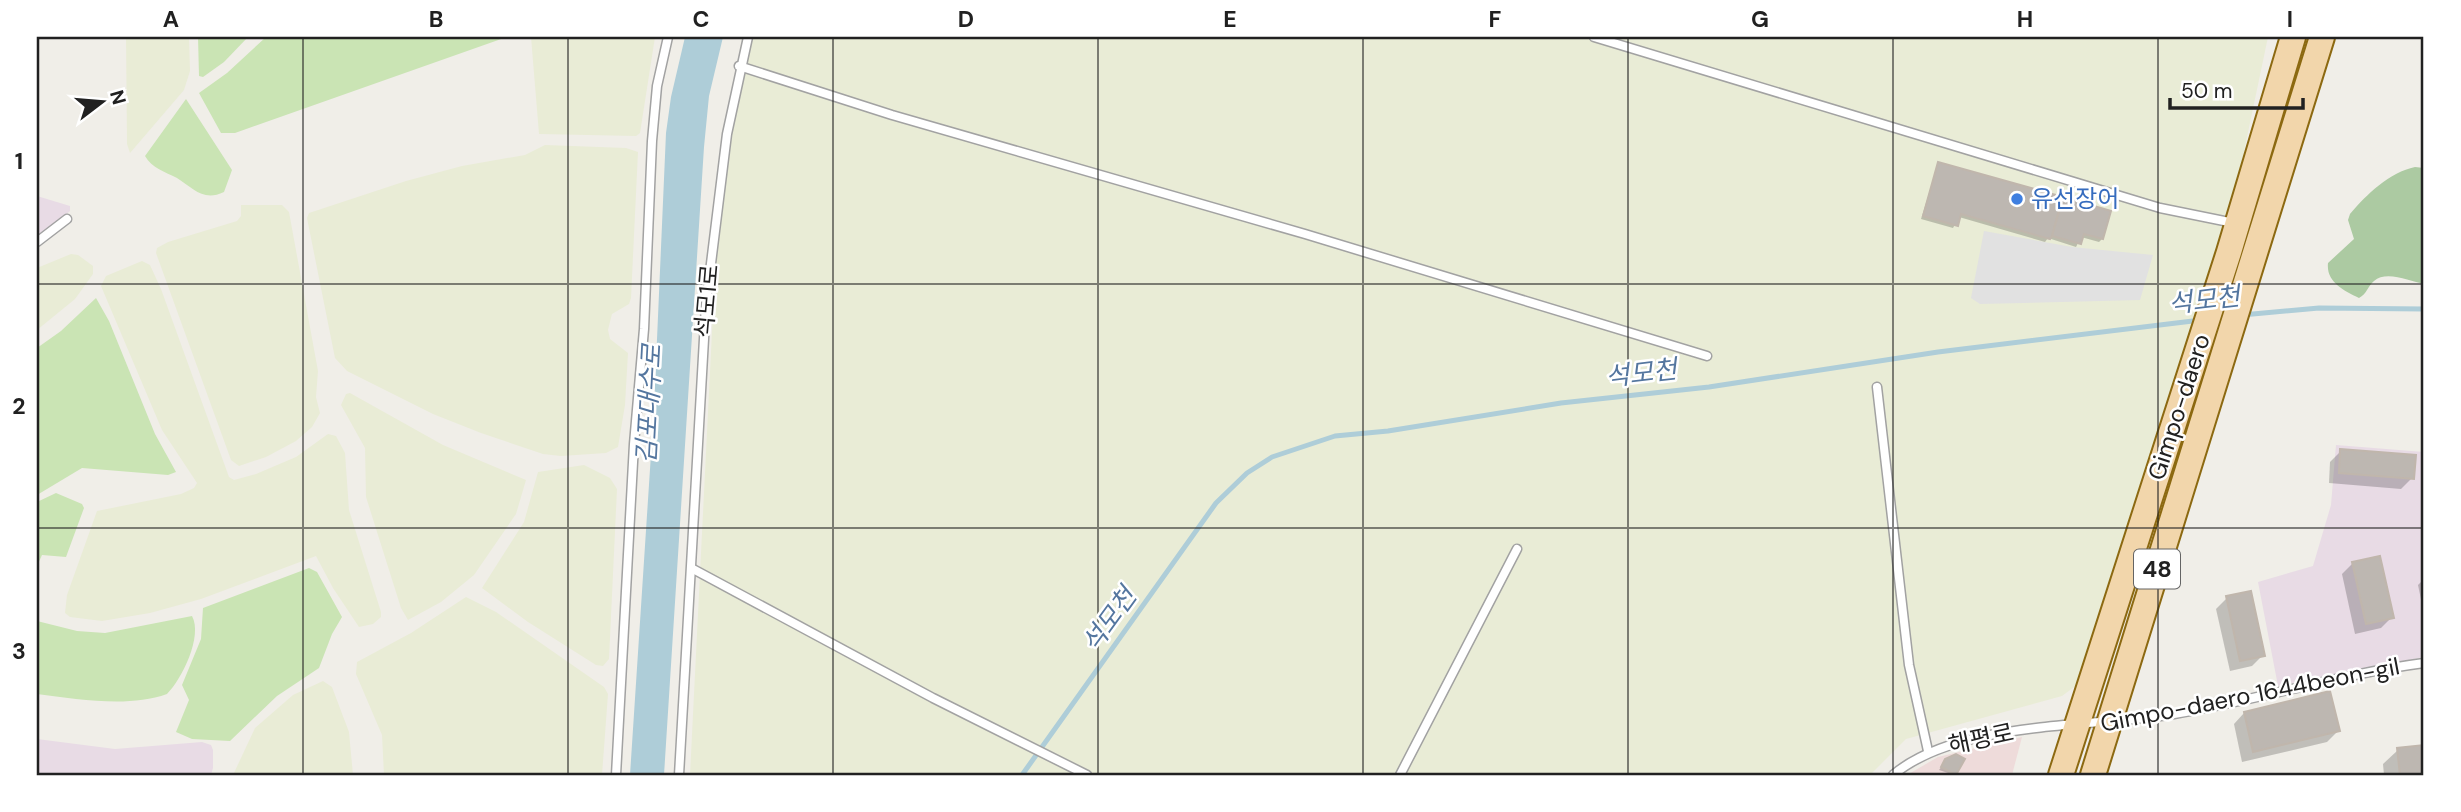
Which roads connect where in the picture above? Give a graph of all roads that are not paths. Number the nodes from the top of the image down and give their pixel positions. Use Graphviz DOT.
graph roads {
  1 [pos="668,37"];
  2 [pos="748,37"];
  3 [pos="1594,37"];
  4 [pos="2293,37"];
  5 [pos="2322,37"];
  6 [pos="739,66"];
  7 [pos="67,219"];
  8 [pos="2237,224"];
  9 [pos="37,242"];
  10 [pos="2240,255"];
  11 [pos="1707,356"];
  12 [pos="1877,387"];
  13 [pos="1517,549"];
  14 [pos="693,569"];
  15 [pos="2424,663"];
  16 [pos="2108,723"];
  17 [pos="2076,726"];
  18 [pos="1928,751"];
  19 [pos="616,775"];
  20 [pos="679,775"];
  21 [pos="1087,775"];
  22 [pos="1400,775"];
  23 [pos="1893,775"];
  24 [pos="2061,775"];
  25 [pos="2093,775"];
  1 -- 19 [label="lane"];
  2 -- 6 [label="lane, 석모1로"];
  3 -- 8 [label="lane"];
  4 -- 8 [label="main road, Gimpo-daero / 48"];
  5 -- 10 [label="main road, Gimpo-daero / 48"];
  6 -- 11 [label="lane"];
  6 -- 14 [label="lane, 석모1로"];
  7 -- 9 [label="lane"];
  8 -- 10 [label="main road, Gimpo-daero / 48"];
  10 -- 16 [label="main road, Gimpo-daero / 48"];
  10 -- 17 [label="main road, Gimpo-daero / 48"];
  12 -- 18 [label="lane"];
  13 -- 22 [label="lane"];
  14 -- 20 [label="lane, 석모1로"];
  14 -- 21 [label="lane"];
  15 -- 16 [label="lane, Gimpo-daero 1644beon-gil"];
  16 -- 17 [label="lane, Gimpo-daero 1644beon-gil"];
  16 -- 25 [label="main road, Gimpo-daero / 48"];
  17 -- 18 [label="lane, 해평로"];
  17 -- 24 [label="main road, Gimpo-daero / 48"];
  18 -- 23 [label="lane, 해평로"];
}
